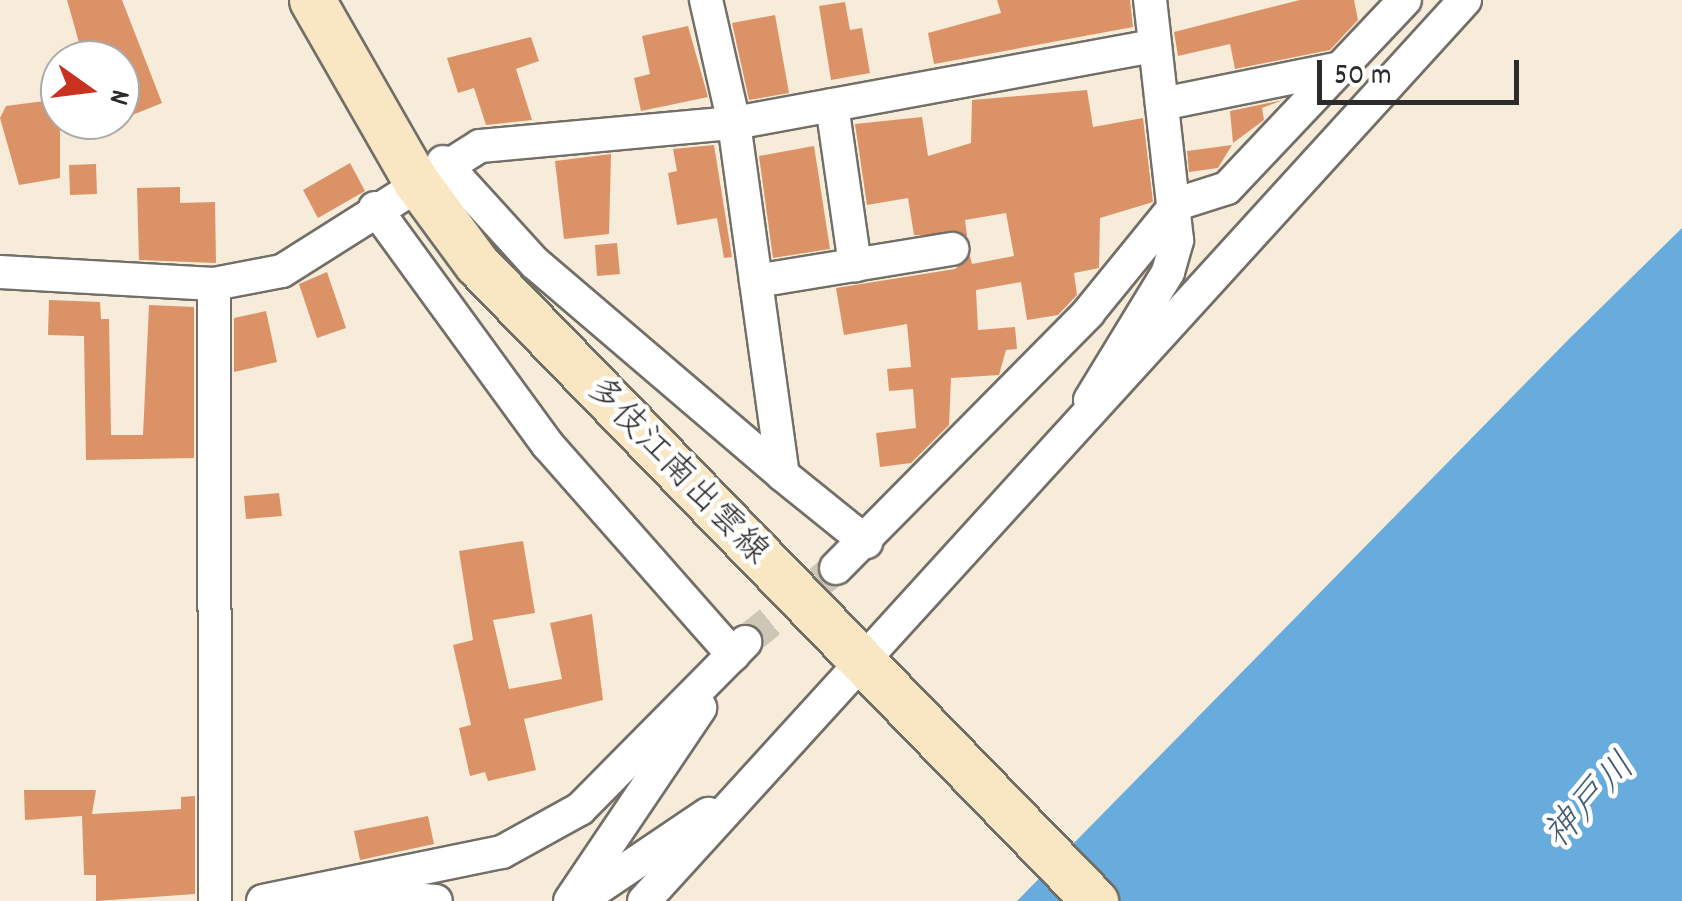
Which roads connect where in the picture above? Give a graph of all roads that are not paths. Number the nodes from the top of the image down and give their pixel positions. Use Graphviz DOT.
graph roads {
  1 [pos="312,0"];
  2 [pos="706,0"];
  3 [pos="1150,0"];
  4 [pos="1406,0"];
  5 [pos="1464,0"];
  6 [pos="1154,46"];
  7 [pos="1341,68"];
  8 [pos="1162,104"];
  9 [pos="832,105"];
  10 [pos="734,123"];
  11 [pos="429,171"];
  12 [pos="1177,204"];
  13 [pos="375,208"];
  14 [pos="952,249"];
  15 [pos="855,265"];
  16 [pos="0,272"];
  17 [pos="756,281"];
  18 [pos="214,284"];
  19 [pos="1066,445"];
  20 [pos="783,474"];
  21 [pos="866,542"];
  22 [pos="836,568"];
  23 [pos="733,654"];
  24 [pos="860,666"];
  25 [pos="752,784"];
  26 [pos="306,891"];
  27 [pos="214,901"];
  28 [pos="263,901"];
  29 [pos="436,901"];
  30 [pos="570,901"];
  31 [pos="578,901"];
  32 [pos="644,901"];
  33 [pos="1095,901"];
  1 -- 11 [label="main road, 多伎江南出雲線"];
  2 -- 10 [label="street"];
  3 -- 6 [label="street"];
  4 -- 7 [label="street"];
  5 -- 19 [label="street"];
  6 -- 8 [label="street"];
  6 -- 9 [label="street"];
  7 -- 8 [label="street"];
  7 -- 12 [label="street"];
  8 -- 12 [label="street"];
  9 -- 10 [label="street"];
  9 -- 15 [label="street"];
  10 -- 11 [label="street"];
  10 -- 17 [label="street"];
  11 -- 13 [label="street"];
  11 -- 20 [label="street"];
  11 -- 24 [label="main road, 多伎江南出雲線"];
  12 -- 19 [label="street"];
  12 -- 21 [label="street"];
  13 -- 18 [label="street"];
  13 -- 23 [label="street"];
  14 -- 15 [label="street"];
  15 -- 17 [label="street"];
  16 -- 18 [label="street"];
  17 -- 20 [label="street"];
  18 -- 27 [label="street"];
  19 -- 24 [label="street"];
  20 -- 21 [label="street"];
  21 -- 22 [label="street"];
  23 -- 26 [label="street"];
  23 -- 30 [label="street"];
  24 -- 25 [label="street"];
  24 -- 33 [label="main road, 多伎江南出雲線"];
  25 -- 31 [label="street"];
  25 -- 32 [label="street"];
  26 -- 28 [label="street"];
  26 -- 29 [label="street"];
}
